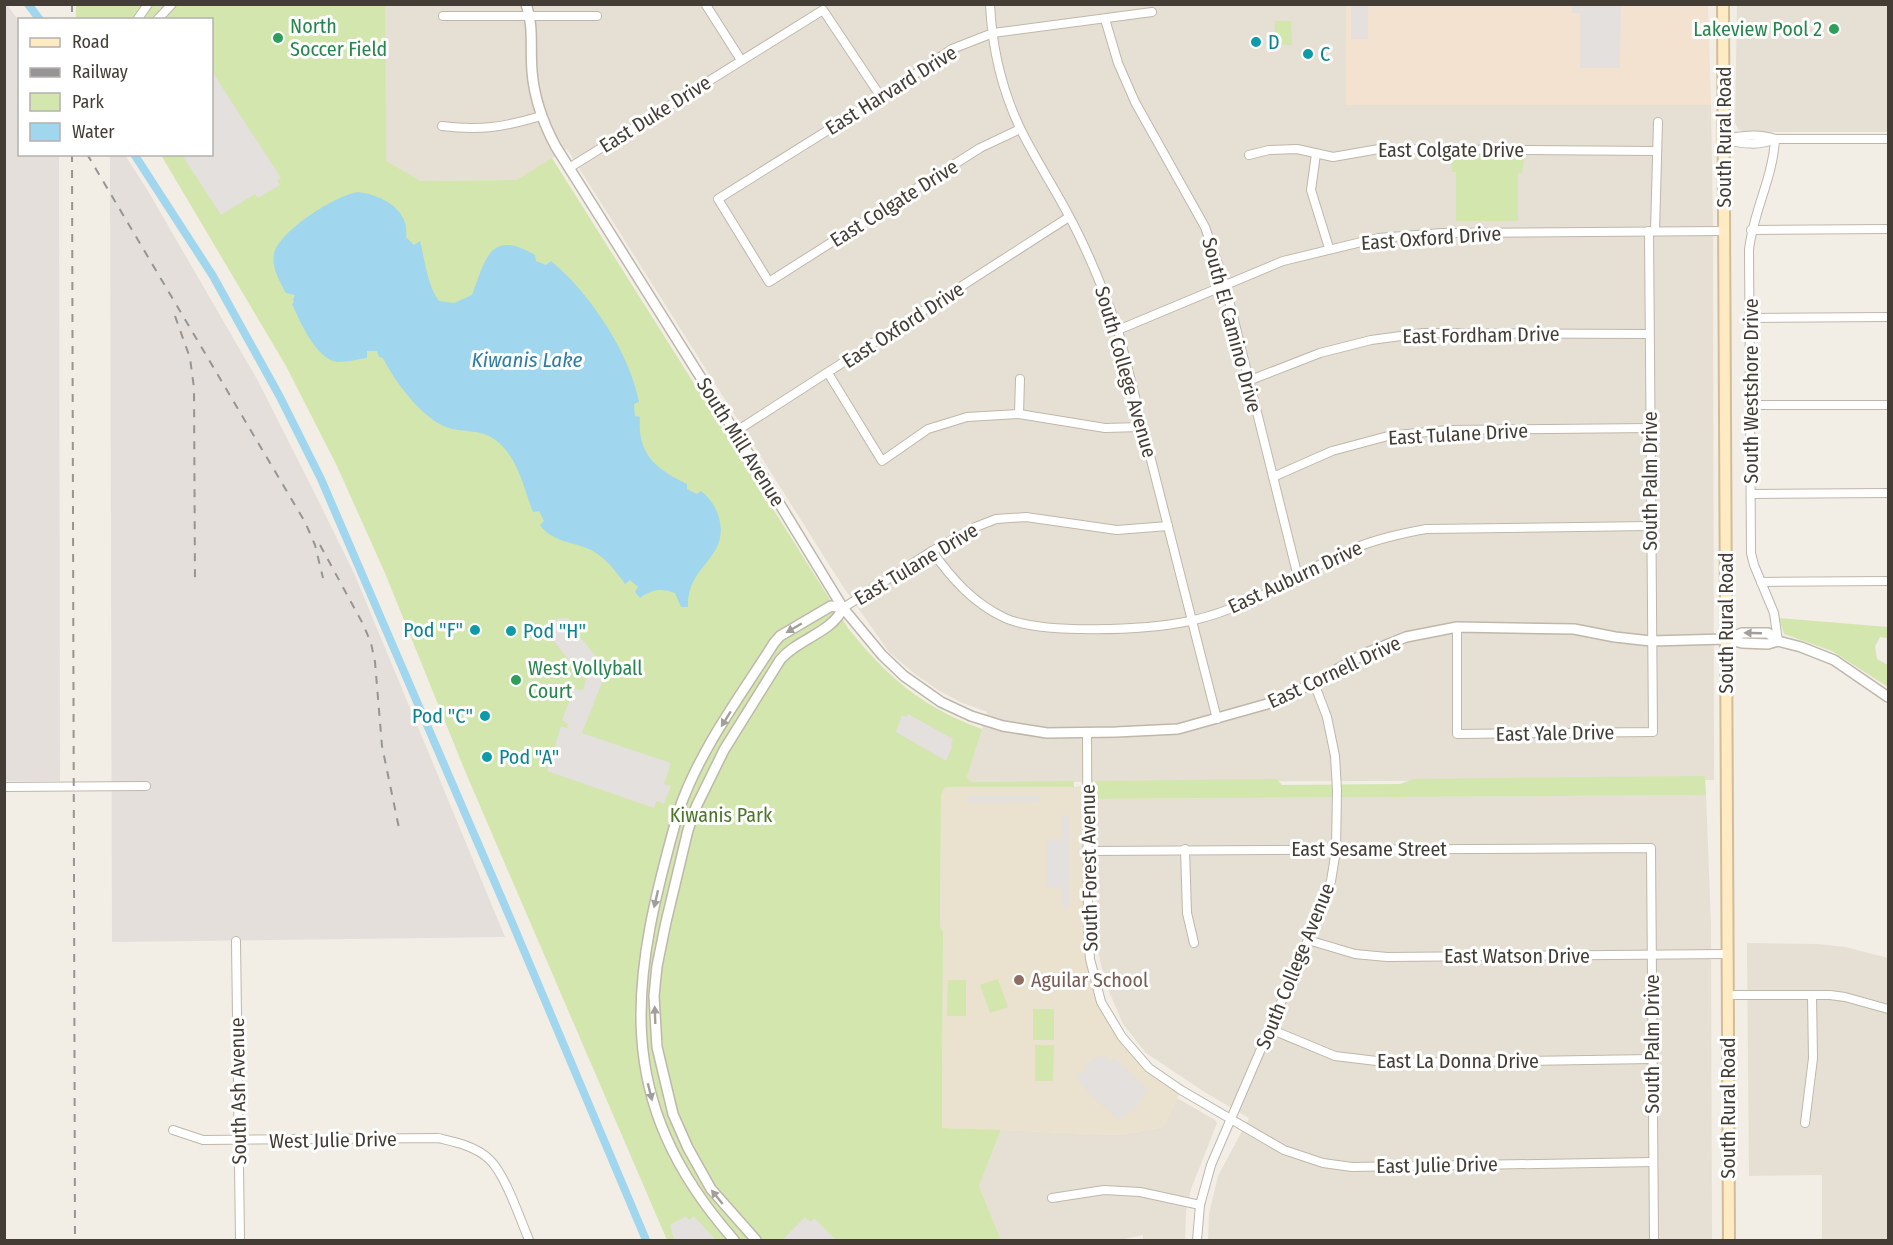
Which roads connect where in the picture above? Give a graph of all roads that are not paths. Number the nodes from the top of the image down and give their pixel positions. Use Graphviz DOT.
graph roads {
  1 [pos="148,4"];
  2 [pos="172,4"];
  3 [pos="526,4"];
  4 [pos="535,4"];
  5 [pos="990,4"];
  6 [pos="1723,4"];
  7 [pos="706,5"];
  8 [pos="1152,12"];
  9 [pos="443,16"];
  10 [pos="531,16"];
  11 [pos="597,16"];
  12 [pos="138,18"];
  13 [pos="159,18"];
  14 [pos="1105,19"];
  15 [pos="993,33"];
  16 [pos="741,60"];
  17 [pos="881,97"];
  18 [pos="541,116"];
  19 [pos="1658,122"];
  20 [pos="442,126"];
  21 [pos="1020,129"];
  22 [pos="1724,139"];
  23 [pos="1775,139"];
  24 [pos="1888,139"];
  25 [pos="1656,151"];
  26 [pos="1316,154"];
  27 [pos="1249,155"];
  28 [pos="569,168"];
  29 [pos="1069,217"];
  30 [pos="1888,229"];
  31 [pos="1751,230"];
  32 [pos="1652,231"];
  33 [pos="1724,231"];
  34 [pos="1329,248"];
  35 [pos="769,282"];
  36 [pos="1225,284"];
  37 [pos="1888,317"];
  38 [pos="1751,318"];
  39 [pos="1118,330"];
  40 [pos="1649,334"];
  41 [pos="828,373"];
  42 [pos="1020,379"];
  43 [pos="1248,381"];
  44 [pos="1751,405"];
  45 [pos="1888,405"];
  46 [pos="1018,414"];
  47 [pos="1142,427"];
  48 [pos="1650,428"];
  49 [pos="735,432"];
  50 [pos="1274,477"];
  51 [pos="1888,493"];
  52 [pos="1751,494"];
  53 [pos="1168,526"];
  54 [pos="1650,526"];
  55 [pos="932,550"];
  56 [pos="1298,577"];
  57 [pos="1888,581"];
  58 [pos="1761,582"];
  59 [pos="843,608"];
  60 [pos="811,618"];
  61 [pos="1191,621"];
  62 [pos="1457,627"];
  63 [pos="819,631"];
  64 [pos="1726,639"];
  65 [pos="1651,641"];
  66 [pos="1778,641"];
  67 [pos="1314,683"];
  68 [pos="1888,698"];
  69 [pos="1217,719"];
  70 [pos="1653,732"];
  71 [pos="1087,733"];
  72 [pos="690,781"];
  73 [pos="146,786"];
  74 [pos="4,787"];
  75 [pos="704,787"];
  76 [pos="1651,848"];
  77 [pos="1185,849"];
  78 [pos="1336,850"];
  79 [pos="1088,851"];
  80 [pos="1308,940"];
  81 [pos="236,942"];
  82 [pos="1194,944"];
  83 [pos="1727,954"];
  84 [pos="1652,955"];
  85 [pos="1727,995"];
  86 [pos="1812,995"];
  87 [pos="1888,1010"];
  88 [pos="1270,1029"];
  89 [pos="1652,1059"];
  90 [pos="1232,1119"];
  91 [pos="1805,1123"];
  92 [pos="173,1130"];
  93 [pos="241,1140"];
  94 [pos="1653,1162"];
  95 [pos="1052,1198"];
  96 [pos="1200,1205"];
  97 [pos="240,1240"];
  98 [pos="529,1240"];
  99 [pos="734,1240"];
  100 [pos="756,1240"];
  101 [pos="1197,1240"];
  102 [pos="1653,1240"];
  103 [pos="1729,1240"];
  1 -- 12 [label="street"];
  2 -- 13 [label="street"];
  3 -- 10 [label="street, South Mill Avenue"];
  4 -- 10 [label="street, South Mill Avenue"];
  5 -- 15 [label="street, South College Avenue"];
  6 -- 22 [label="main road, South Rural Road"];
  7 -- 16 [label="street"];
  8 -- 14 [label="street, East Harvard Drive"];
  9 -- 10 [label="street"];
  10 -- 11 [label="street"];
  10 -- 18 [label="street, South Mill Avenue"];
  14 -- 15 [label="street, East Harvard Drive"];
  14 -- 36 [label="street, South El Camino Drive"];
  15 -- 17 [label="street, East Harvard Drive"];
  15 -- 21 [label="street, South College Avenue"];
  16 -- 17 [label="street, East Duke Drive"];
  16 -- 28 [label="street, East Duke Drive"];
  17 -- 35 [label="street, East Harvard Drive"];
  18 -- 20 [label="street"];
  18 -- 28 [label="street, South Mill Avenue"];
  19 -- 25 [label="street, South Palm Drive"];
  21 -- 29 [label="street, South College Avenue"];
  21 -- 35 [label="street, East Colgate Drive"];
  22 -- 23 [label="street"];
  22 -- 33 [label="main road, South Rural Road"];
  23 -- 24 [label="street"];
  23 -- 31 [label="street, South Westshore Drive"];
  25 -- 26 [label="street, East Colgate Drive"];
  25 -- 32 [label="street, South Palm Drive"];
  26 -- 27 [label="street, East Colgate Drive"];
  26 -- 34 [label="street"];
  28 -- 49 [label="street, South Mill Avenue"];
  29 -- 39 [label="street, South College Avenue"];
  29 -- 41 [label="street, East Oxford Drive"];
  30 -- 31 [label="street"];
  31 -- 38 [label="street, South Westshore Drive"];
  32 -- 33 [label="street, East Oxford Drive"];
  32 -- 34 [label="street, East Oxford Drive"];
  32 -- 40 [label="street, South Palm Drive"];
  33 -- 64 [label="main road, South Rural Road"];
  34 -- 36 [label="street, East Oxford Drive"];
  36 -- 39 [label="street, East Oxford Drive"];
  36 -- 43 [label="street, South El Camino Drive"];
  37 -- 38 [label="street"];
  38 -- 44 [label="street, South Westshore Drive"];
  39 -- 47 [label="street, South College Avenue"];
  40 -- 43 [label="street, East Fordham Drive"];
  40 -- 48 [label="street, South Palm Drive"];
  41 -- 46 [label="street"];
  41 -- 49 [label="street, East Oxford Drive"];
  42 -- 46 [label="street"];
  43 -- 50 [label="street, South El Camino Drive"];
  44 -- 45 [label="street"];
  44 -- 52 [label="street, South Westshore Drive"];
  46 -- 47 [label="street"];
  47 -- 53 [label="street, South College Avenue"];
  48 -- 50 [label="street, East Tulane Drive"];
  48 -- 54 [label="street, South Palm Drive"];
  49 -- 59 [label="street, South Mill Avenue"];
  50 -- 56 [label="street, South El Camino Drive"];
  51 -- 52 [label="street"];
  52 -- 58 [label="street, South Westshore Drive"];
  53 -- 55 [label="street, East Tulane Drive"];
  53 -- 61 [label="street, South College Avenue"];
  54 -- 56 [label="street, East Auburn Drive"];
  54 -- 65 [label="street, South Palm Drive"];
  55 -- 59 [label="street, East Tulane Drive"];
  55 -- 61 [label="street, East Auburn Drive"];
  56 -- 61 [label="street, East Auburn Drive"];
  57 -- 58 [label="street"];
  58 -- 66 [label="street, South Westshore Drive"];
  59 -- 60 [label="street"];
  59 -- 63 [label="street"];
  59 -- 71 [label="street, South Mill Avenue"];
  60 -- 63 [label="street"];
  60 -- 72 [label="street, one-way"];
  61 -- 69 [label="street, South College Avenue"];
  62 -- 65 [label="street, East Cornell Drive"];
  62 -- 67 [label="street, East Cornell Drive"];
  62 -- 70 [label="street, East Yale Drive"];
  63 -- 75 [label="street"];
  64 -- 65 [label="street, East Cornell Drive"];
  64 -- 66 [label="street, East Cornell Drive"];
  64 -- 83 [label="main road, South Rural Road"];
  65 -- 70 [label="street, South Palm Drive"];
  66 -- 68 [label="street, East Cornell Drive"];
  67 -- 69 [label="street, East Cornell Drive"];
  67 -- 78 [label="street, South College Avenue"];
  69 -- 71 [label="street, East Cornell Drive"];
  71 -- 79 [label="street, South Forest Avenue"];
  72 -- 75 [label="street"];
  72 -- 99 [label="street, one-way"];
  73 -- 74 [label="street"];
  100 -- 75 [label="street, one-way"];
  76 -- 78 [label="street, East Sesame Street"];
  76 -- 84 [label="street, South Palm Drive"];
  77 -- 78 [label="street, East Sesame Street"];
  77 -- 79 [label="street, East Sesame Street"];
  77 -- 82 [label="street"];
  78 -- 80 [label="street, South College Avenue"];
  79 -- 90 [label="street, South Forest Avenue"];
  80 -- 84 [label="street, East Watson Drive"];
  80 -- 88 [label="street, South College Avenue"];
  81 -- 93 [label="street, South Ash Avenue"];
  83 -- 84 [label="street, East Watson Drive"];
  83 -- 85 [label="main road, South Rural Road"];
  84 -- 89 [label="street, South Palm Drive"];
  85 -- 86 [label="street"];
  85 -- 103 [label="main road, South Rural Road"];
  86 -- 87 [label="street"];
  86 -- 91 [label="street"];
  88 -- 89 [label="street, East La Donna Drive"];
  88 -- 90 [label="street, South College Avenue"];
  89 -- 94 [label="street, South Palm Drive"];
  90 -- 94 [label="street, East Julie Drive"];
  90 -- 96 [label="street, South College Avenue"];
  92 -- 93 [label="street, West Julie Drive"];
  93 -- 97 [label="street, South Ash Avenue"];
  93 -- 98 [label="street, West Julie Drive"];
  94 -- 102 [label="street, South Palm Drive"];
  95 -- 96 [label="street"];
  96 -- 101 [label="street, South College Avenue"];
}
